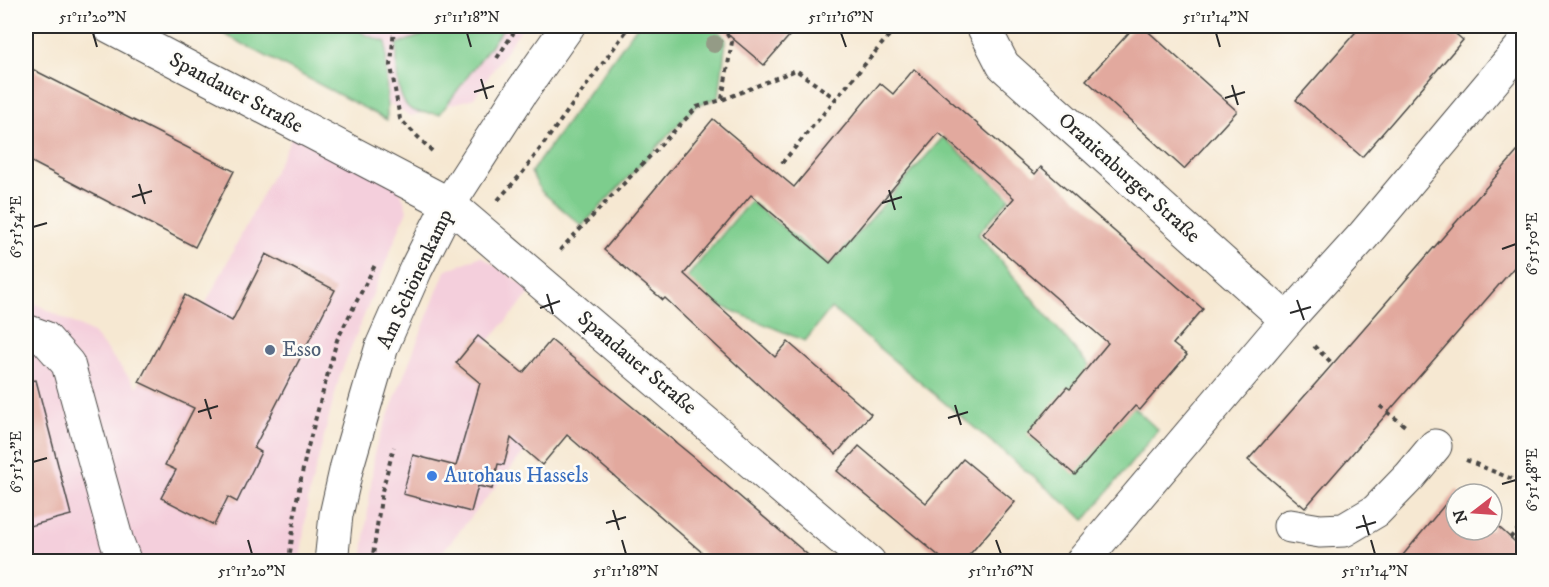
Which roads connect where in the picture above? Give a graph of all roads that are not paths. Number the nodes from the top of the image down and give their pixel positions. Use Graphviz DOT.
graph roads {
  1 [pos="109,26"];
  2 [pos="568,26"];
  3 [pos="983,26"];
  4 [pos="1524,44"];
  5 [pos="449,204"];
  6 [pos="1287,320"];
  7 [pos="26,331"];
  8 [pos="1435,446"];
  9 [pos="1290,526"];
  10 [pos="123,557"];
  11 [pos="331,561"];
  12 [pos="869,561"];
  13 [pos="1082,561"];
  1 -- 5 [label="street, Spandauer Straße"];
  2 -- 5 [label="street, Am Schönenkamp"];
  3 -- 6 [label="street, Oranienburger Straße"];
  4 -- 6 [label="street"];
  5 -- 11 [label="street, Am Schönenkamp"];
  5 -- 12 [label="street, Spandauer Straße"];
  6 -- 13 [label="street"];
  7 -- 10 [label="street"];
  8 -- 9 [label="street"];
}
